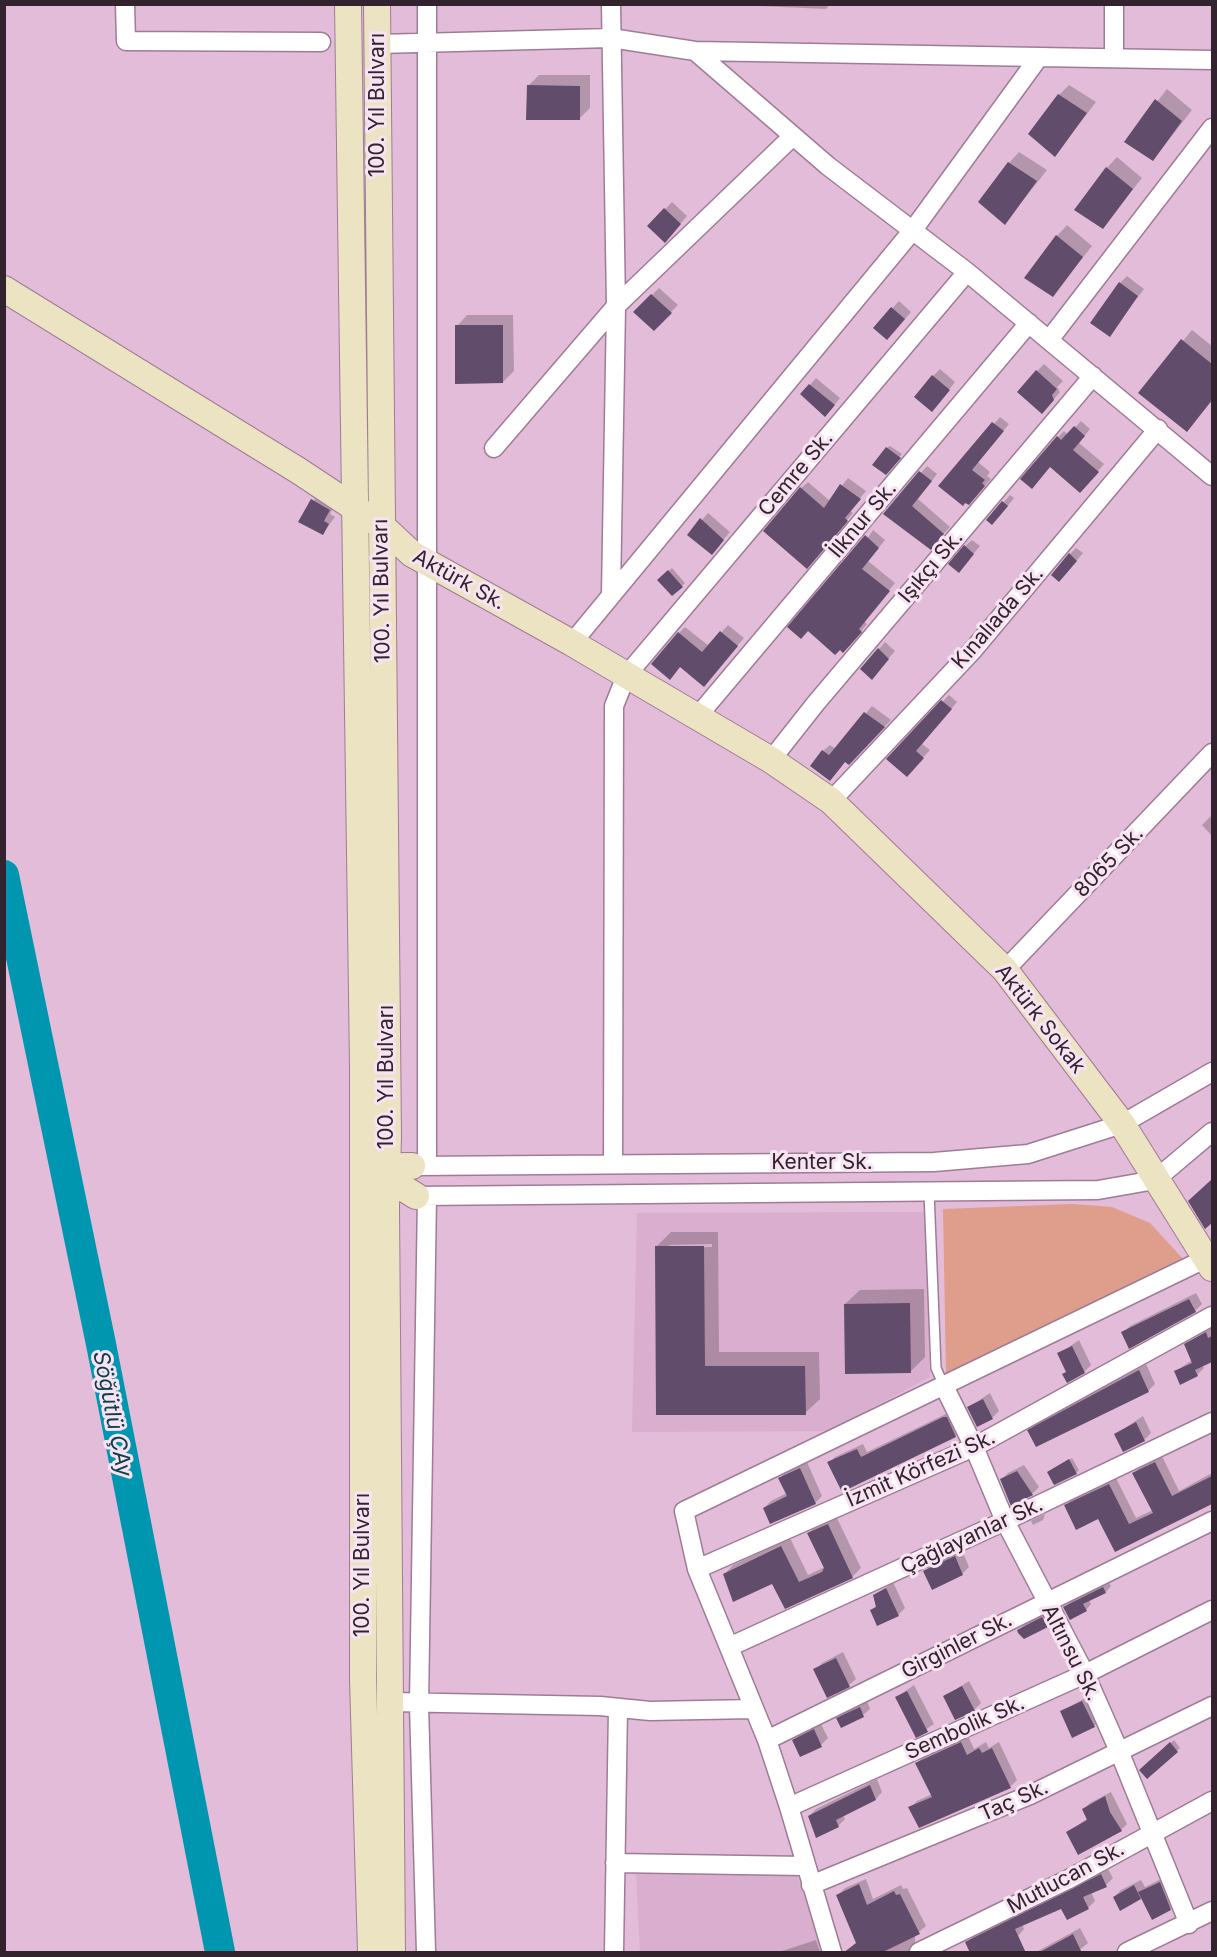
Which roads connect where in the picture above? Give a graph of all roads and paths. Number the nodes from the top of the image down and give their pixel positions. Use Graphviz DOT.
graph roads {
  1 [pos="125,4"];
  2 [pos="348,4"];
  3 [pos="377,4"];
  4 [pos="427,4"];
  5 [pos="611,4"];
  6 [pos="1114,4"];
  7 [pos="611,38"];
  8 [pos="321,42"];
  9 [pos="378,44"];
  10 [pos="427,44"];
  11 [pos="695,51"];
  12 [pos="1039,57"];
  13 [pos="1114,58"];
  14 [pos="1212,60"];
  15 [pos="1212,128"];
  16 [pos="793,136"];
  17 [pos="913,230"];
  18 [pos="967,272"];
  19 [pos="4,290"];
  20 [pos="616,306"];
  21 [pos="1029,323"];
  22 [pos="1049,340"];
  23 [pos="1093,376"];
  24 [pos="1158,429"];
  25 [pos="494,448"];
  26 [pos="1212,476"];
  27 [pos="355,509"];
  28 [pos="382,526"];
  29 [pos="428,563"];
  30 [pos="611,594"];
  31 [pos="572,643"];
  32 [pos="626,676"];
  33 [pos="697,717"];
  34 [pos="1212,753"];
  35 [pos="771,760"];
  36 [pos="831,801"];
  37 [pos="1005,970"];
  38 [pos="1212,1072"];
  39 [pos="1122,1124"];
  40 [pos="1212,1132"];
  41 [pos="614,1163"];
  42 [pos="419,1166"];
  43 [pos="375,1178"];
  44 [pos="1155,1180"];
  45 [pos="929,1192"];
  46 [pos="421,1196"];
  47 [pos="1210,1263"];
  48 [pos="1212,1316"];
  49 [pos="944,1386"];
  50 [pos="1212,1422"];
  51 [pos="974,1447"];
  52 [pos="1005,1521"];
  53 [pos="1212,1521"];
  54 [pos="697,1569"];
  55 [pos="1045,1602"];
  56 [pos="1212,1610"];
  57 [pos="729,1647"];
  58 [pos="1085,1674"];
  59 [pos="390,1702"];
  60 [pos="419,1705"];
  61 [pos="1212,1706"];
  62 [pos="618,1708"];
  63 [pos="753,1709"];
  64 [pos="767,1740"];
  65 [pos="1119,1751"];
  66 [pos="1212,1800"];
  67 [pos="789,1807"];
  68 [pos="1152,1833"];
  69 [pos="615,1863"];
  70 [pos="806,1866"];
  71 [pos="811,1885"];
  72 [pos="1212,1911"];
  73 [pos="1189,1924"];
  74 [pos="371,1953"];
  75 [pos="392,1953"];
  76 [pos="426,1953"];
  77 [pos="614,1953"];
  78 [pos="832,1953"];
  79 [pos="919,1953"];
  80 [pos="1127,1953"];
  1 -- 8 [label="street"];
  2 -- 27 [label="main road, 100. Yıl Bulvarı"];
  3 -- 9 [label="main road, 100. Yıl Bulvarı"];
  4 -- 10 [label="street"];
  5 -- 7 [label="street"];
  6 -- 13 [label="street"];
  7 -- 10 [label="street"];
  7 -- 11 [label="street"];
  7 -- 20 [label="street"];
  9 -- 10 [label="street"];
  9 -- 28 [label="main road, 100. Yıl Bulvarı"];
  10 -- 29 [label="street"];
  11 -- 12 [label="street"];
  11 -- 16 [label="street"];
  12 -- 13 [label="street"];
  12 -- 17 [label="street"];
  13 -- 14 [label="street"];
  15 -- 22 [label="street"];
  16 -- 17 [label="street"];
  16 -- 20 [label="street"];
  17 -- 18 [label="street"];
  17 -- 30 [label="street"];
  18 -- 21 [label="street"];
  18 -- 32 [label="street, Cemre Sk."];
  19 -- 27 [label="main road, Aktürk Sk."];
  20 -- 25 [label="street"];
  20 -- 30 [label="street"];
  21 -- 22 [label="street"];
  21 -- 33 [label="street, İlknur Sk."];
  22 -- 23 [label="street"];
  23 -- 24 [label="street"];
  23 -- 35 [label="street, Işıkçı Sk."];
  24 -- 26 [label="street"];
  24 -- 36 [label="street, Kınalıada Sk."];
  27 -- 28 [label="main road, Aktürk Sk."];
  27 -- 43 [label="main road, 100. Yıl Bulvarı"];
  28 -- 29 [label="main road, Aktürk Sk."];
  28 -- 43 [label="main road, 100. Yıl Bulvarı"];
  29 -- 31 [label="main road, Aktürk Sk."];
  29 -- 42 [label="street"];
  30 -- 31 [label="street"];
  31 -- 32 [label="main road, Aktürk Sk."];
  32 -- 33 [label="main road, Aktürk Sk."];
  32 -- 41 [label="street, Cemre Sk."];
  33 -- 35 [label="main road, Aktürk Sk."];
  34 -- 37 [label="street, 8065 Sk."];
  35 -- 36 [label="main road, Aktürk Sk."];
  36 -- 37 [label="main road, Aktürk Sokak"];
  37 -- 39 [label="main road, Aktürk Sokak"];
  38 -- 39 [label="street, Kenter Sk."];
  39 -- 41 [label="street, Kenter Sk."];
  39 -- 44 [label="main road, Aktürk Sokak"];
  40 -- 44 [label="street"];
  41 -- 42 [label="street, Kenter Sk."];
  42 -- 43 [label="main road"];
  43 -- 46 [label="main road"];
  43 -- 59 [label="main road, 100. Yıl Bulvarı"];
  43 -- 74 [label="main road, 100. Yıl Bulvarı"];
  44 -- 45 [label="street, Kenter Sk."];
  44 -- 47 [label="main road, Aktürk Sokak"];
  45 -- 46 [label="street, Kenter Sk."];
  45 -- 49 [label="lane"];
  46 -- 60 [label="street"];
  47 -- 49 [label="street"];
  48 -- 51 [label="street, İzmit Körfezi Sk."];
  49 -- 51 [label="street, Altınsu Sk."];
  49 -- 54 [label="street"];
  50 -- 52 [label="street, Çağlayanlar Sk."];
  51 -- 52 [label="street, Altınsu Sk."];
  51 -- 54 [label="street, İzmit Körfezi Sk."];
  52 -- 55 [label="street, Altınsu Sk."];
  52 -- 57 [label="street, Çağlayanlar Sk."];
  53 -- 55 [label="street, Girginler Sk."];
  54 -- 57 [label="street"];
  55 -- 58 [label="street, Altınsu Sk."];
  55 -- 64 [label="street, Girginler Sk."];
  56 -- 58 [label="street, Sembolik Sk."];
  57 -- 63 [label="street"];
  58 -- 65 [label="street, Altınsu Sk."];
  58 -- 67 [label="street, Sembolik Sk."];
  59 -- 60 [label="street"];
  59 -- 75 [label="main road, 100. Yıl Bulvarı"];
  60 -- 62 [label="street"];
  60 -- 76 [label="street"];
  61 -- 65 [label="street, Taç Sk."];
  62 -- 63 [label="street"];
  62 -- 69 [label="street"];
  63 -- 64 [label="street"];
  64 -- 67 [label="street"];
  65 -- 68 [label="street, Altınsu Sk."];
  65 -- 71 [label="street, Taç Sk."];
  66 -- 68 [label="street, Mutlucan Sk."];
  67 -- 70 [label="street"];
  68 -- 73 [label="street, Altınsu Sk."];
  68 -- 79 [label="street, Mutlucan Sk."];
  69 -- 70 [label="street"];
  69 -- 77 [label="street"];
  70 -- 71 [label="street"];
  71 -- 78 [label="street"];
  72 -- 73 [label="street"];
  73 -- 80 [label="street"];
}
